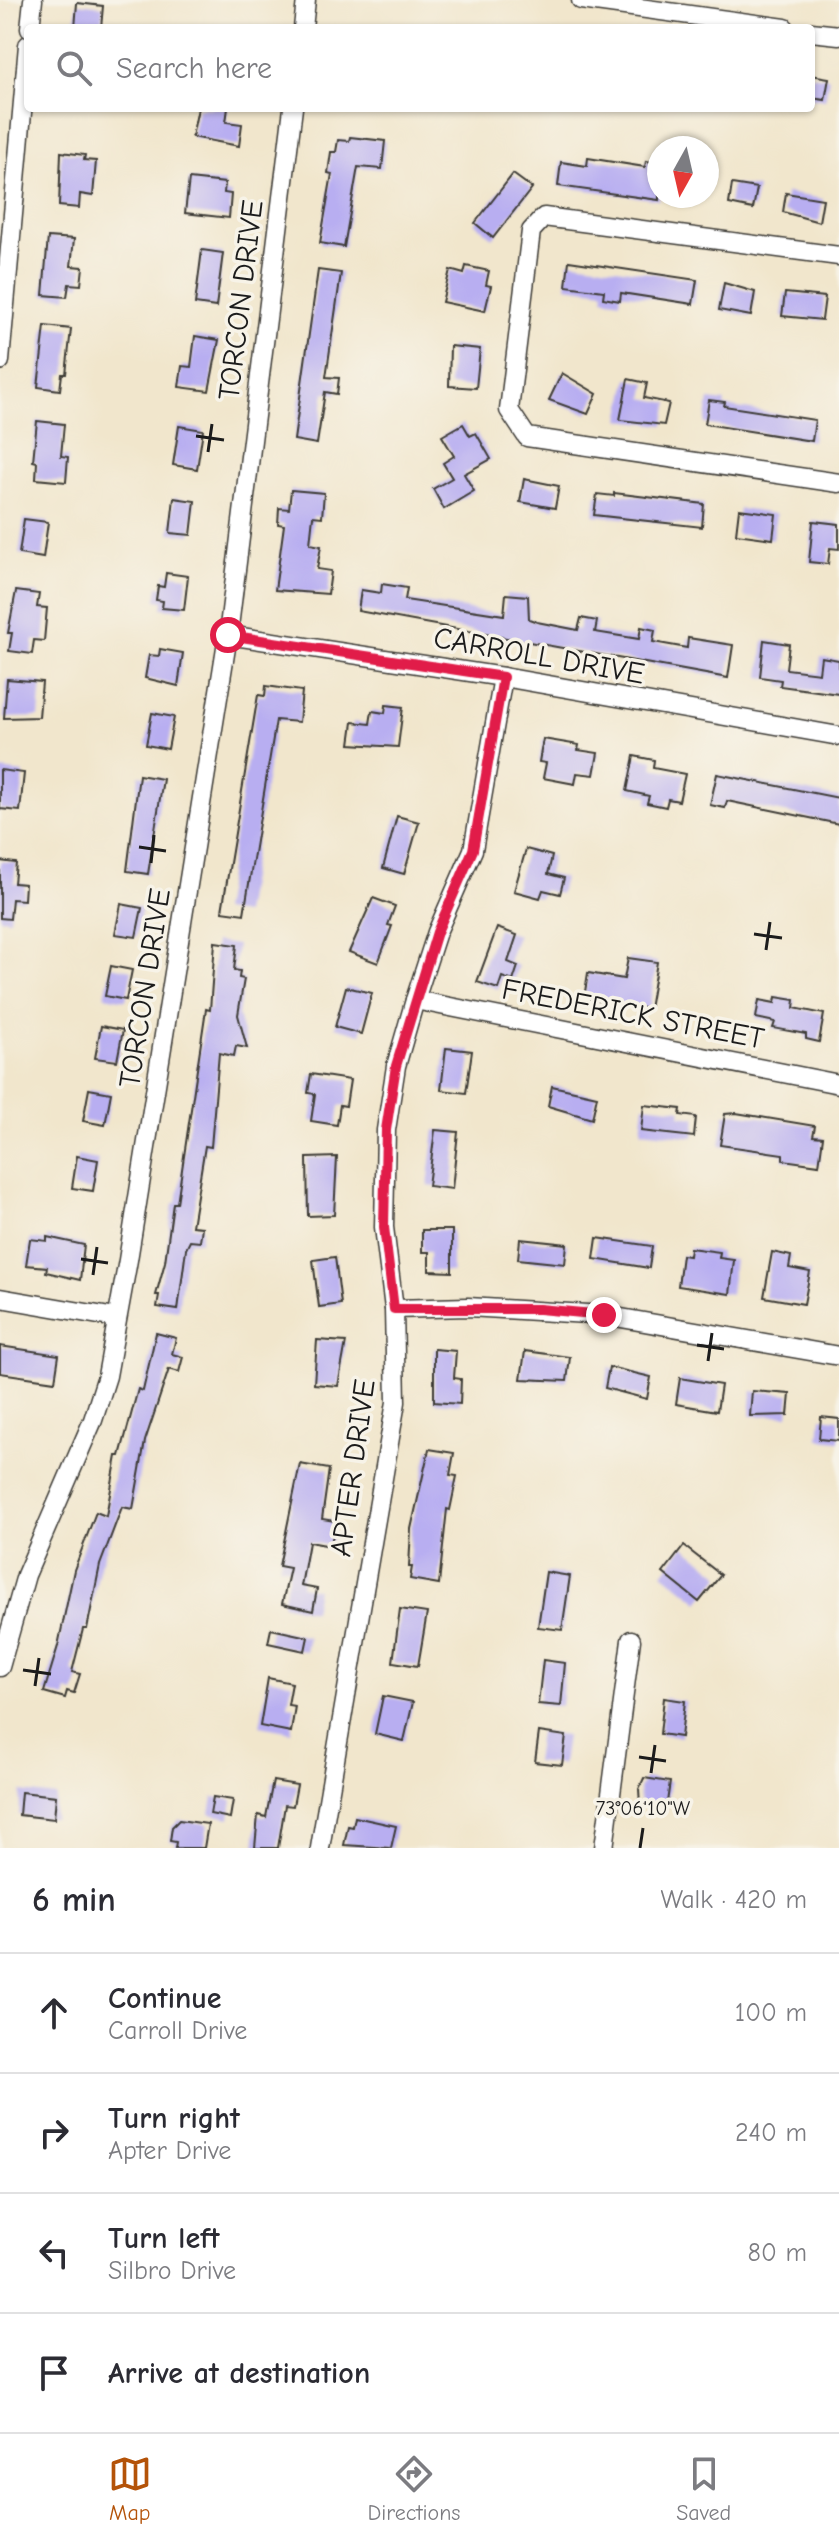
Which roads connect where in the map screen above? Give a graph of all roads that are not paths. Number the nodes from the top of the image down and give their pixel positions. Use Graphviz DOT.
graph roads {
  1 [pos="33,0"];
  2 [pos="306,0"];
  3 [pos="581,0"];
  4 [pos="30,24"];
  5 [pos="303,24"];
  6 [pos="756,24"];
  7 [pos="815,32"];
  8 [pos="839,35"];
  9 [pos="24,90"];
  10 [pos="293,112"];
  11 [pos="839,256"];
  12 [pos="0,361"];
  13 [pos="839,483"];
  14 [pos="228,635"];
  15 [pos="503,677"];
  16 [pos="839,736"];
  17 [pos="415,1000"];
  18 [pos="839,1084"];
  19 [pos="0,1298"];
  20 [pos="394,1309"];
  21 [pos="116,1318"];
  22 [pos="839,1356"];
  23 [pos="631,1640"];
  24 [pos="0,1667"];
  25 [pos="320,1848"];
  26 [pos="604,1848"];
  1 -- 4 [label="street"];
  2 -- 5 [label="street"];
  3 -- 6 [label="street"];
  7 -- 8 [label="street"];
  9 -- 12 [label="street"];
  10 -- 14 [label="street, TORCON DRIVE"];
  11 -- 13 [label="street"];
  14 -- 15 [label="street, CARROLL DRIVE"];
  14 -- 21 [label="street, TORCON DRIVE"];
  15 -- 16 [label="street, CARROLL DRIVE"];
  15 -- 17 [label="street, APTER DRIVE"];
  17 -- 18 [label="street, FREDERICK STREET"];
  17 -- 20 [label="street, APTER DRIVE"];
  19 -- 21 [label="street"];
  20 -- 22 [label="street"];
  20 -- 25 [label="street, APTER DRIVE"];
  21 -- 24 [label="street, TORCON DRIVE"];
  23 -- 26 [label="street"];
}
